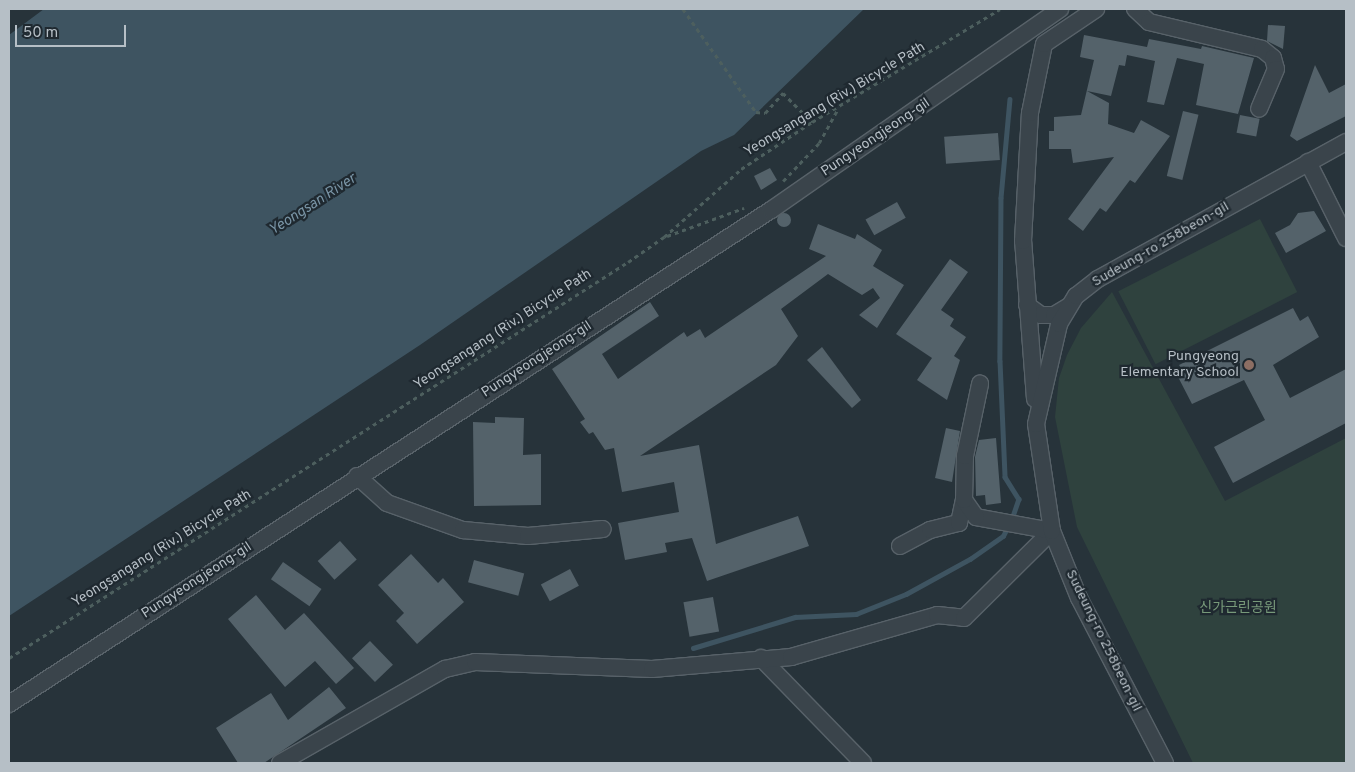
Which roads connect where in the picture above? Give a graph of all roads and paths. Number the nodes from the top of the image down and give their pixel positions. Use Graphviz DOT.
graph roads {
  1 [pos="683,9"];
  2 [pos="1000,9"];
  3 [pos="1060,9"];
  4 [pos="1096,9"];
  5 [pos="1135,9"];
  6 [pos="838,107"];
  7 [pos="1259,109"];
  8 [pos="812,122"];
  9 [pos="1346,142"];
  10 [pos="1308,162"];
  11 [pos="776,188"];
  12 [pos="751,206"];
  13 [pos="664,237"];
  14 [pos="1346,238"];
  15 [pos="1028,305"];
  16 [pos="1071,305"];
  17 [pos="980,384"];
  18 [pos="1036,424"];
  19 [pos="357,476"];
  20 [pos="964,500"];
  21 [pos="603,529"];
  22 [pos="1052,531"];
  23 [pos="900,546"];
  24 [pos="9,658"];
  25 [pos="761,658"];
  26 [pos="9,704"];
  27 [pos="280,763"];
  28 [pos="863,763"];
  29 [pos="1165,763"];
  1 -- 8 [label="path"];
  2 -- 6 [label="path, Yeongsangang (Riv.) Bicycle Path"];
  3 -- 19 [label="street, Pungyeongjeong-gil"];
  4 -- 15 [label="street"];
  5 -- 7 [label="street"];
  6 -- 8 [label="path, Yeongsangang (Riv.) Bicycle Path"];
  6 -- 11 [label="path"];
  8 -- 13 [label="path, Yeongsangang (Riv.) Bicycle Path"];
  9 -- 10 [label="street, Sudeung-ro 258beon-gil"];
  10 -- 14 [label="street"];
  10 -- 16 [label="street, Sudeung-ro 258beon-gil"];
  12 -- 13 [label="path"];
  13 -- 24 [label="path, Yeongsangang (Riv.) Bicycle Path"];
  15 -- 16 [label="street"];
  15 -- 18 [label="street"];
  16 -- 18 [label="street, Sudeung-ro 258beon-gil"];
  17 -- 20 [label="street"];
  18 -- 22 [label="street, Sudeung-ro 258beon-gil"];
  19 -- 21 [label="street"];
  19 -- 26 [label="street, Pungyeongjeong-gil"];
  20 -- 22 [label="street"];
  20 -- 23 [label="street"];
  22 -- 25 [label="street"];
  22 -- 29 [label="street, Sudeung-ro 258beon-gil"];
  25 -- 27 [label="street"];
  25 -- 28 [label="street"];
}
